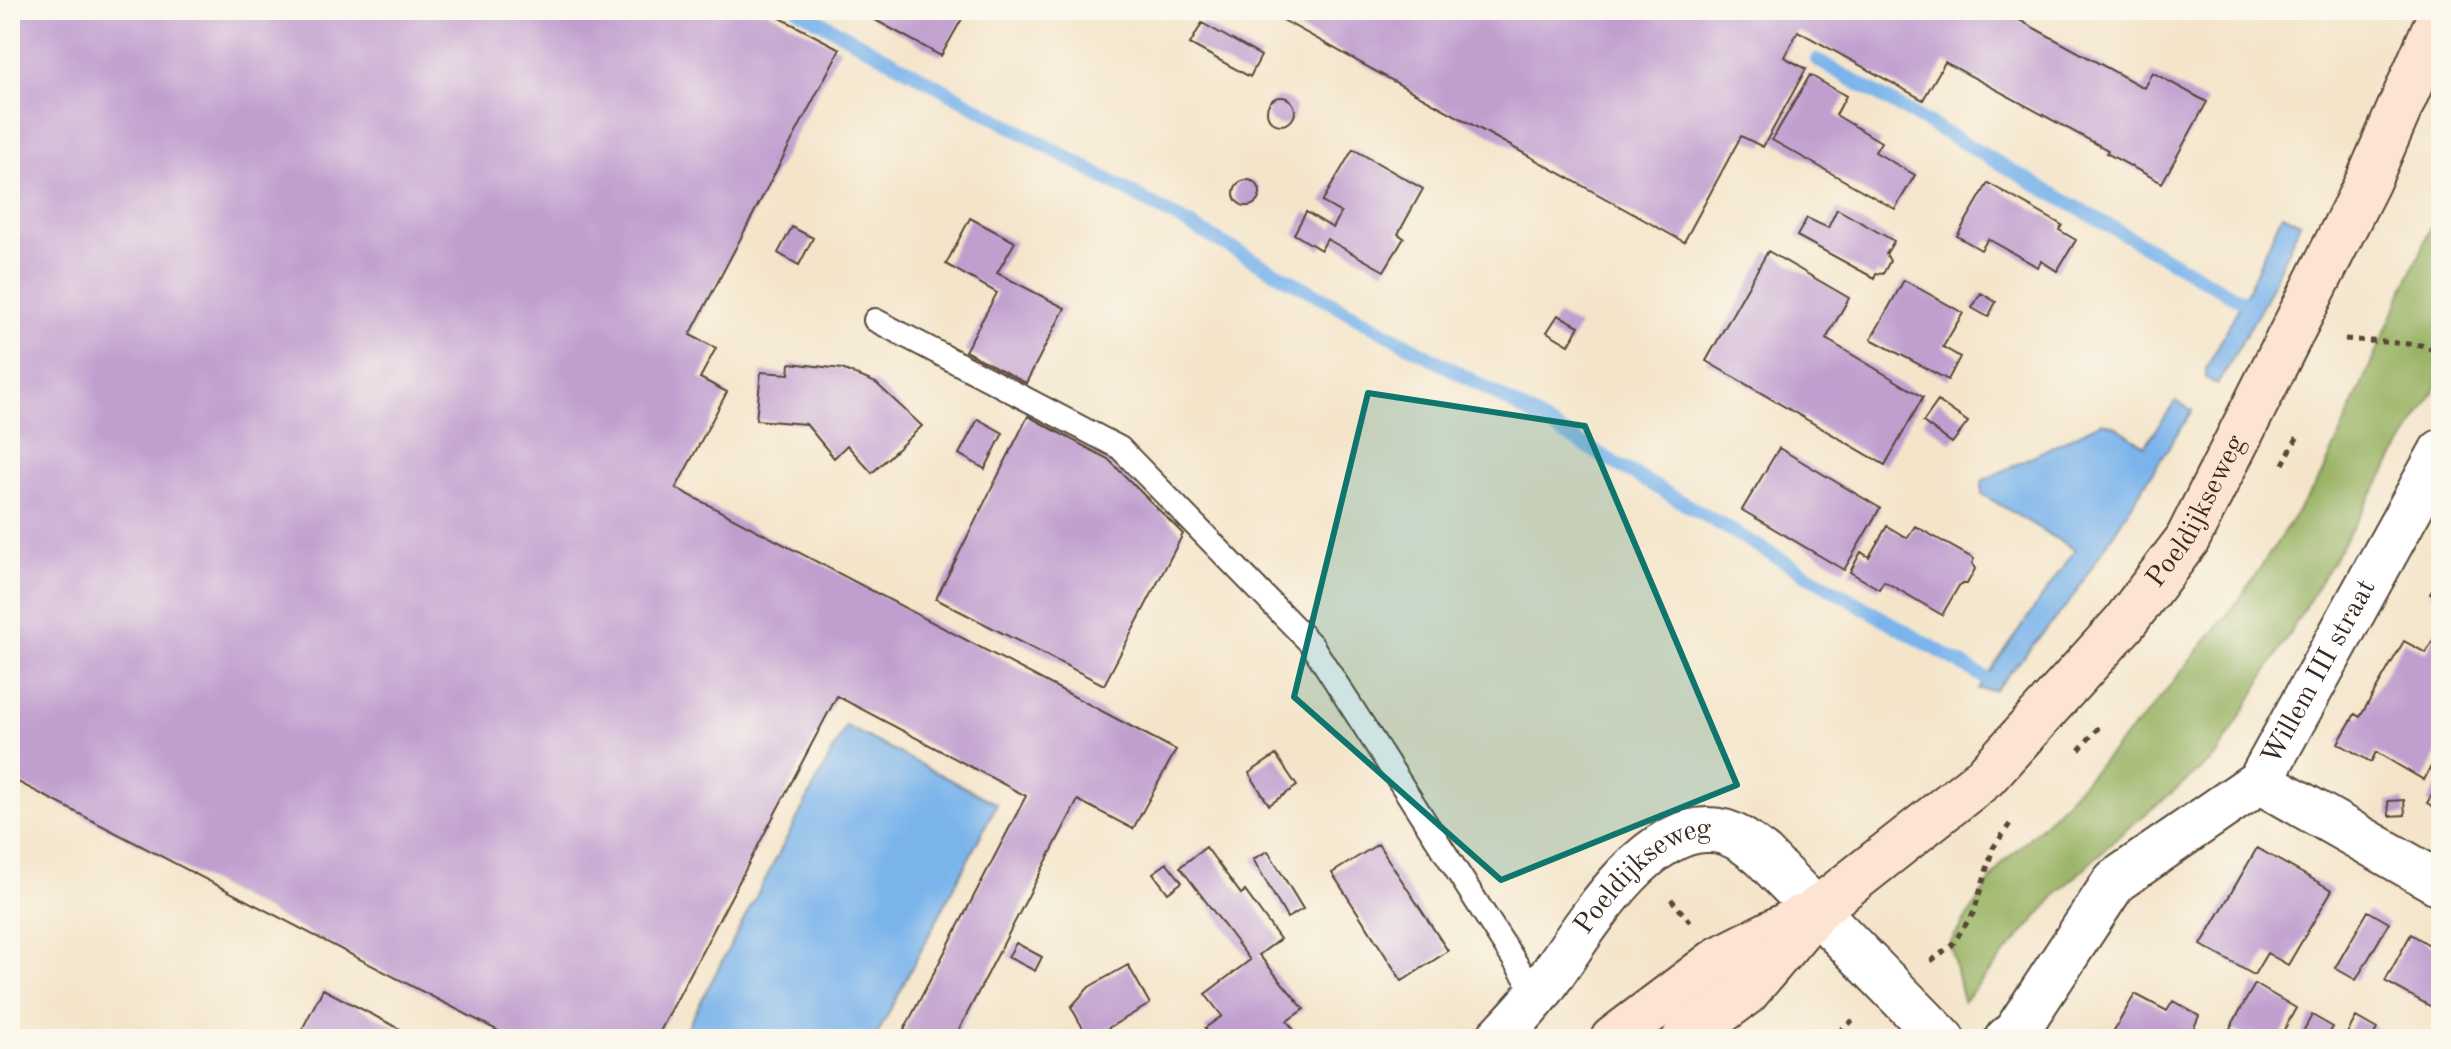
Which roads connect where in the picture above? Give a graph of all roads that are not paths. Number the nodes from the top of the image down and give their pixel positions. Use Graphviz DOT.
graph roads {
  1 [pos="2441,13"];
  2 [pos="875,320"];
  3 [pos="2441,452"];
  4 [pos="2260,781"];
  5 [pos="2441,884"];
  6 [pos="1816,910"];
  7 [pos="1537,996"];
  8 [pos="1498,1039"];
  9 [pos="1613,1039"];
  10 [pos="1684,1039"];
  11 [pos="1942,1039"];
  12 [pos="2007,1039"];
  1 -- 6 [label="street, Poeldijkseweg"];
  2 -- 7 [label="lane"];
  3 -- 4 [label="street, Willem III straat"];
  4 -- 5 [label="street"];
  4 -- 12 [label="street, Willem III straat"];
  6 -- 7 [label="street, Poeldijkseweg"];
  6 -- 9 [label="street, Poeldijkseweg"];
  6 -- 10 [label="street, Poeldijkseweg"];
  6 -- 11 [label="street"];
  7 -- 8 [label="street, Poeldijkseweg"];
}
